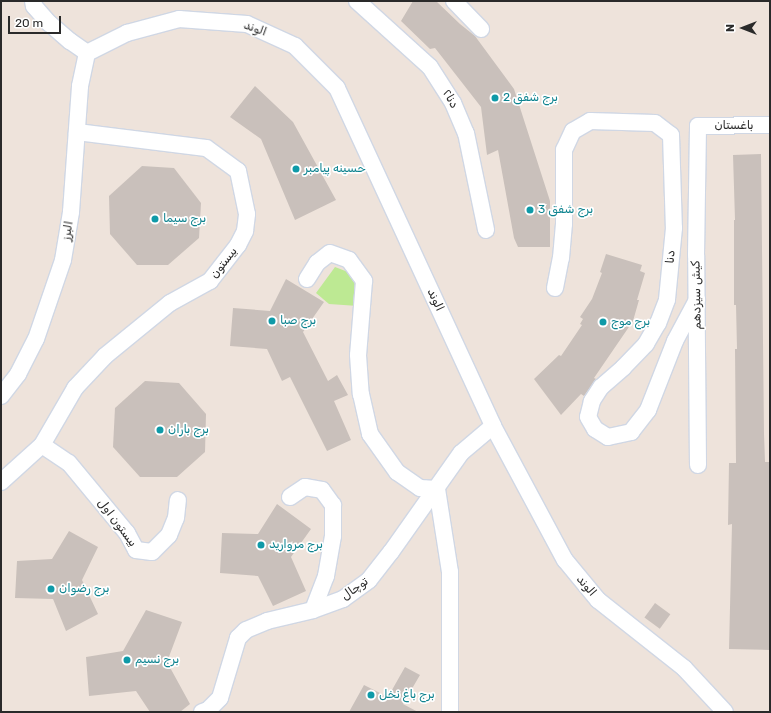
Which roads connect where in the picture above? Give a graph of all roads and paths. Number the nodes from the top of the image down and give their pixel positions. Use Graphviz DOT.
graph roads {
  1 [pos="33,1"];
  2 [pos="357,1"];
  3 [pos="454,1"];
  4 [pos="482,29"];
  5 [pos="87,53"];
  6 [pos="770,125"];
  7 [pos="698,126"];
  8 [pos="77,132"];
  9 [pos="486,230"];
  10 [pos="307,279"];
  11 [pos="555,288"];
  12 [pos="697,300"];
  13 [pos="1,396"];
  14 [pos="493,426"];
  15 [pos="42,445"];
  16 [pos="698,465"];
  17 [pos="1,482"];
  18 [pos="437,489"];
  19 [pos="290,497"];
  20 [pos="178,500"];
  21 [pos="313,610"];
  22 [pos="447,709"];
  23 [pos="202,712"];
  24 [pos="725,712"];
  1 -- 5 [label="street"];
  2 -- 9 [label="street, دنا۲"];
  3 -- 4 [label="street"];
  5 -- 8 [label="street, البرز"];
  5 -- 14 [label="street, الوند"];
  6 -- 7 [label="street, باغستان"];
  7 -- 12 [label="street, کیش سیزدهم"];
  8 -- 13 [label="street, البرز"];
  8 -- 15 [label="street, بیستون"];
  10 -- 18 [label="street"];
  11 -- 12 [label="street, دنا"];
  12 -- 16 [label="street, کیش سیزدهم"];
  14 -- 18 [label="street, توچال"];
  14 -- 24 [label="street, الوند"];
  15 -- 17 [label="street, بیستون"];
  15 -- 20 [label="street, بیستون اول"];
  18 -- 21 [label="street, توچال"];
  18 -- 22 [label="street"];
  19 -- 21 [label="street"];
  21 -- 23 [label="street, توچال"];
}
